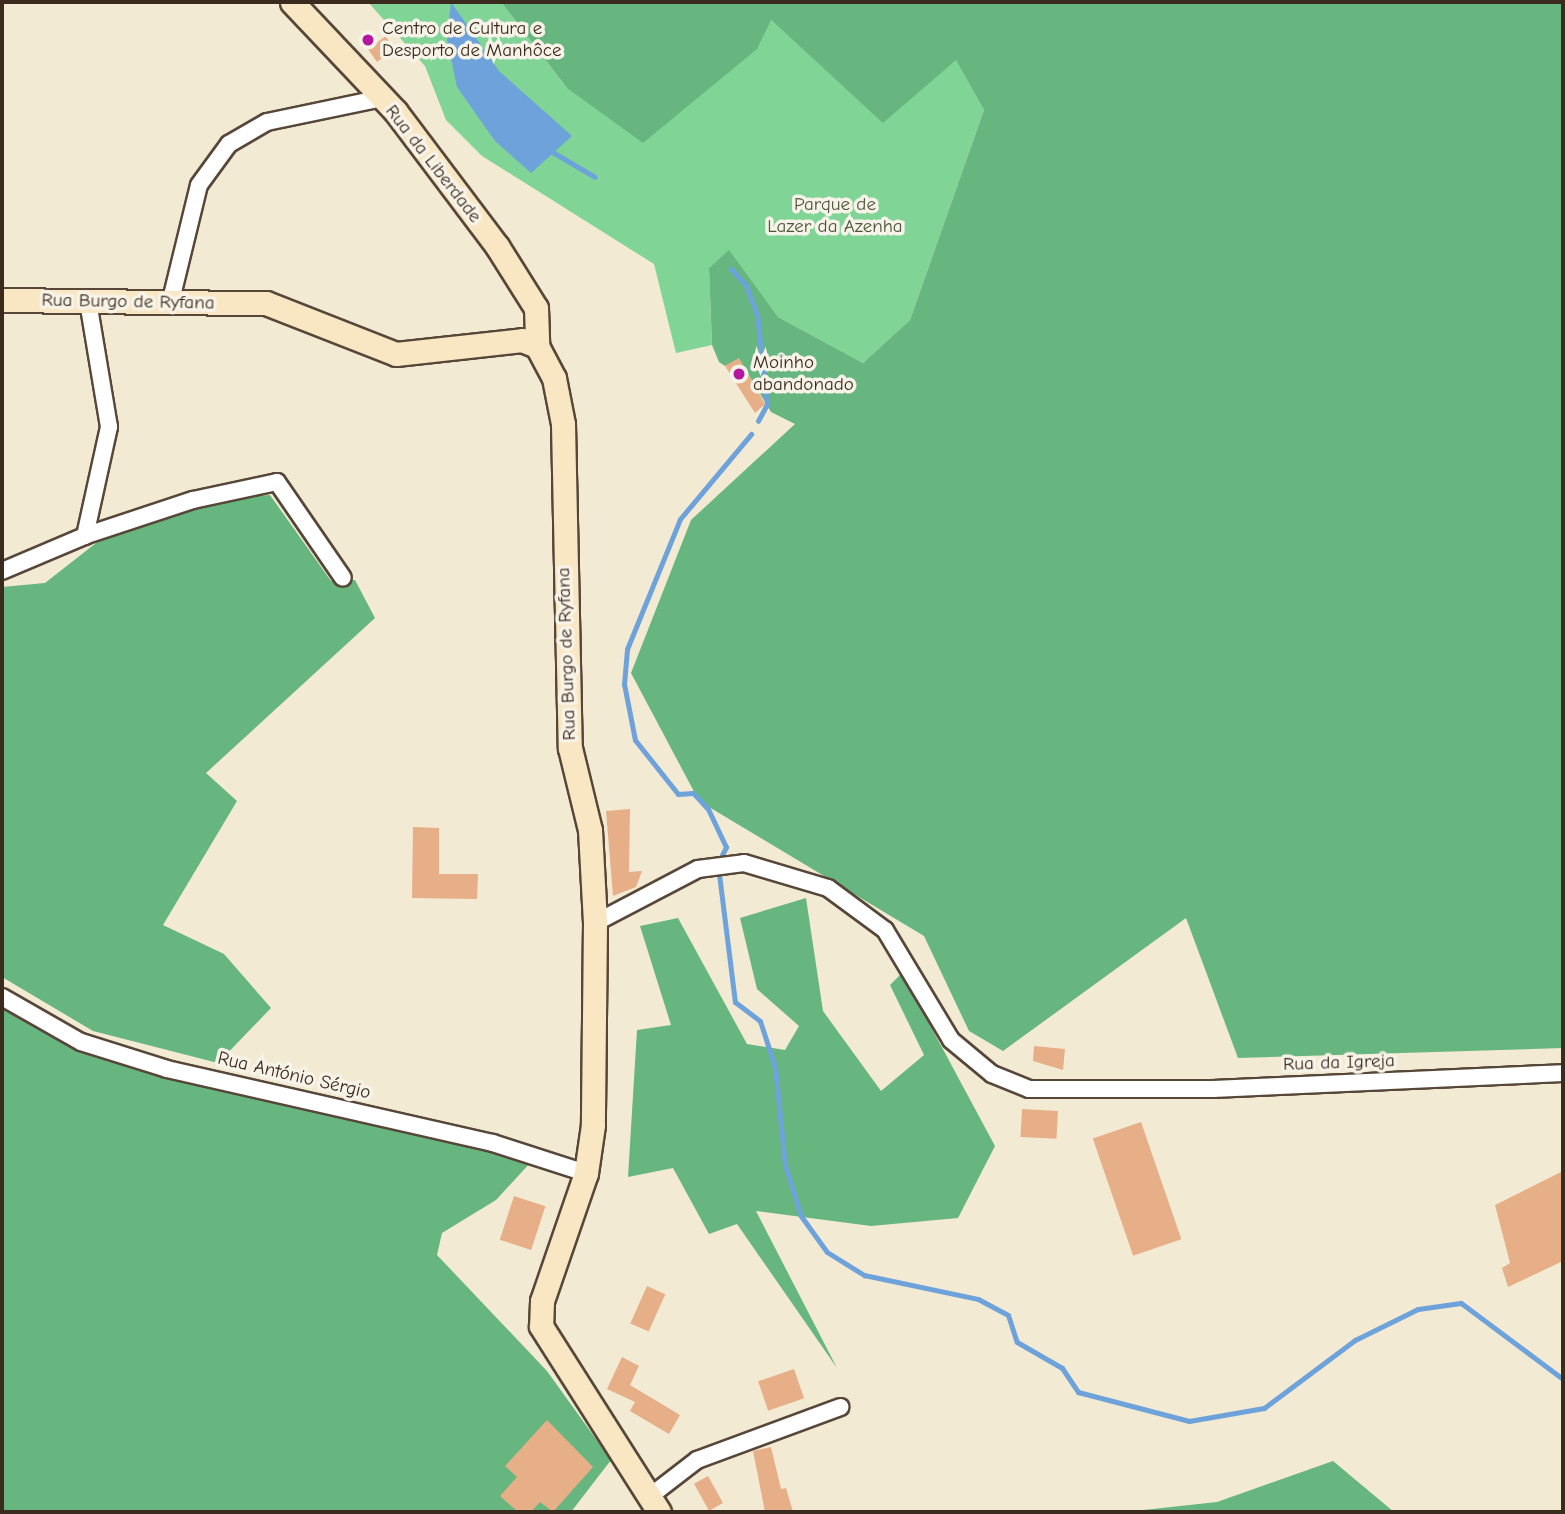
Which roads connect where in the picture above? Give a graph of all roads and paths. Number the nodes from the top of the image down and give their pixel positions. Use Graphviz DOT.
graph roads {
  1 [pos="292,2"];
  2 [pos="382,98"];
  3 [pos="2,300"];
  4 [pos="88,301"];
  5 [pos="170,304"];
  6 [pos="537,346"];
  7 [pos="84,536"];
  8 [pos="2,571"];
  9 [pos="343,578"];
  10 [pos="595,923"];
  11 [pos="2,997"];
  12 [pos="1563,1073"];
  13 [pos="586,1173"];
  14 [pos="839,1406"];
  15 [pos="654,1504"];
  1 -- 2 [label="main road, Rua da Liberdade"];
  2 -- 5 [label="street"];
  2 -- 6 [label="main road, Rua da Liberdade"];
  3 -- 4 [label="main road, Rua Burgo de Ryfana"];
  4 -- 5 [label="main road, Rua Burgo de Ryfana"];
  4 -- 7 [label="street"];
  5 -- 6 [label="main road, Rua Burgo de Ryfana"];
  6 -- 10 [label="main road, Rua Burgo de Ryfana"];
  7 -- 8 [label="street"];
  7 -- 9 [label="street"];
  10 -- 12 [label="street, Rua da Igreja"];
  10 -- 13 [label="main road, Rua Burgo de Ryfana"];
  11 -- 13 [label="street, Rua António Sérgio"];
  13 -- 15 [label="main road, Rua Burgo de Ryfana"];
  14 -- 15 [label="street"];
}
